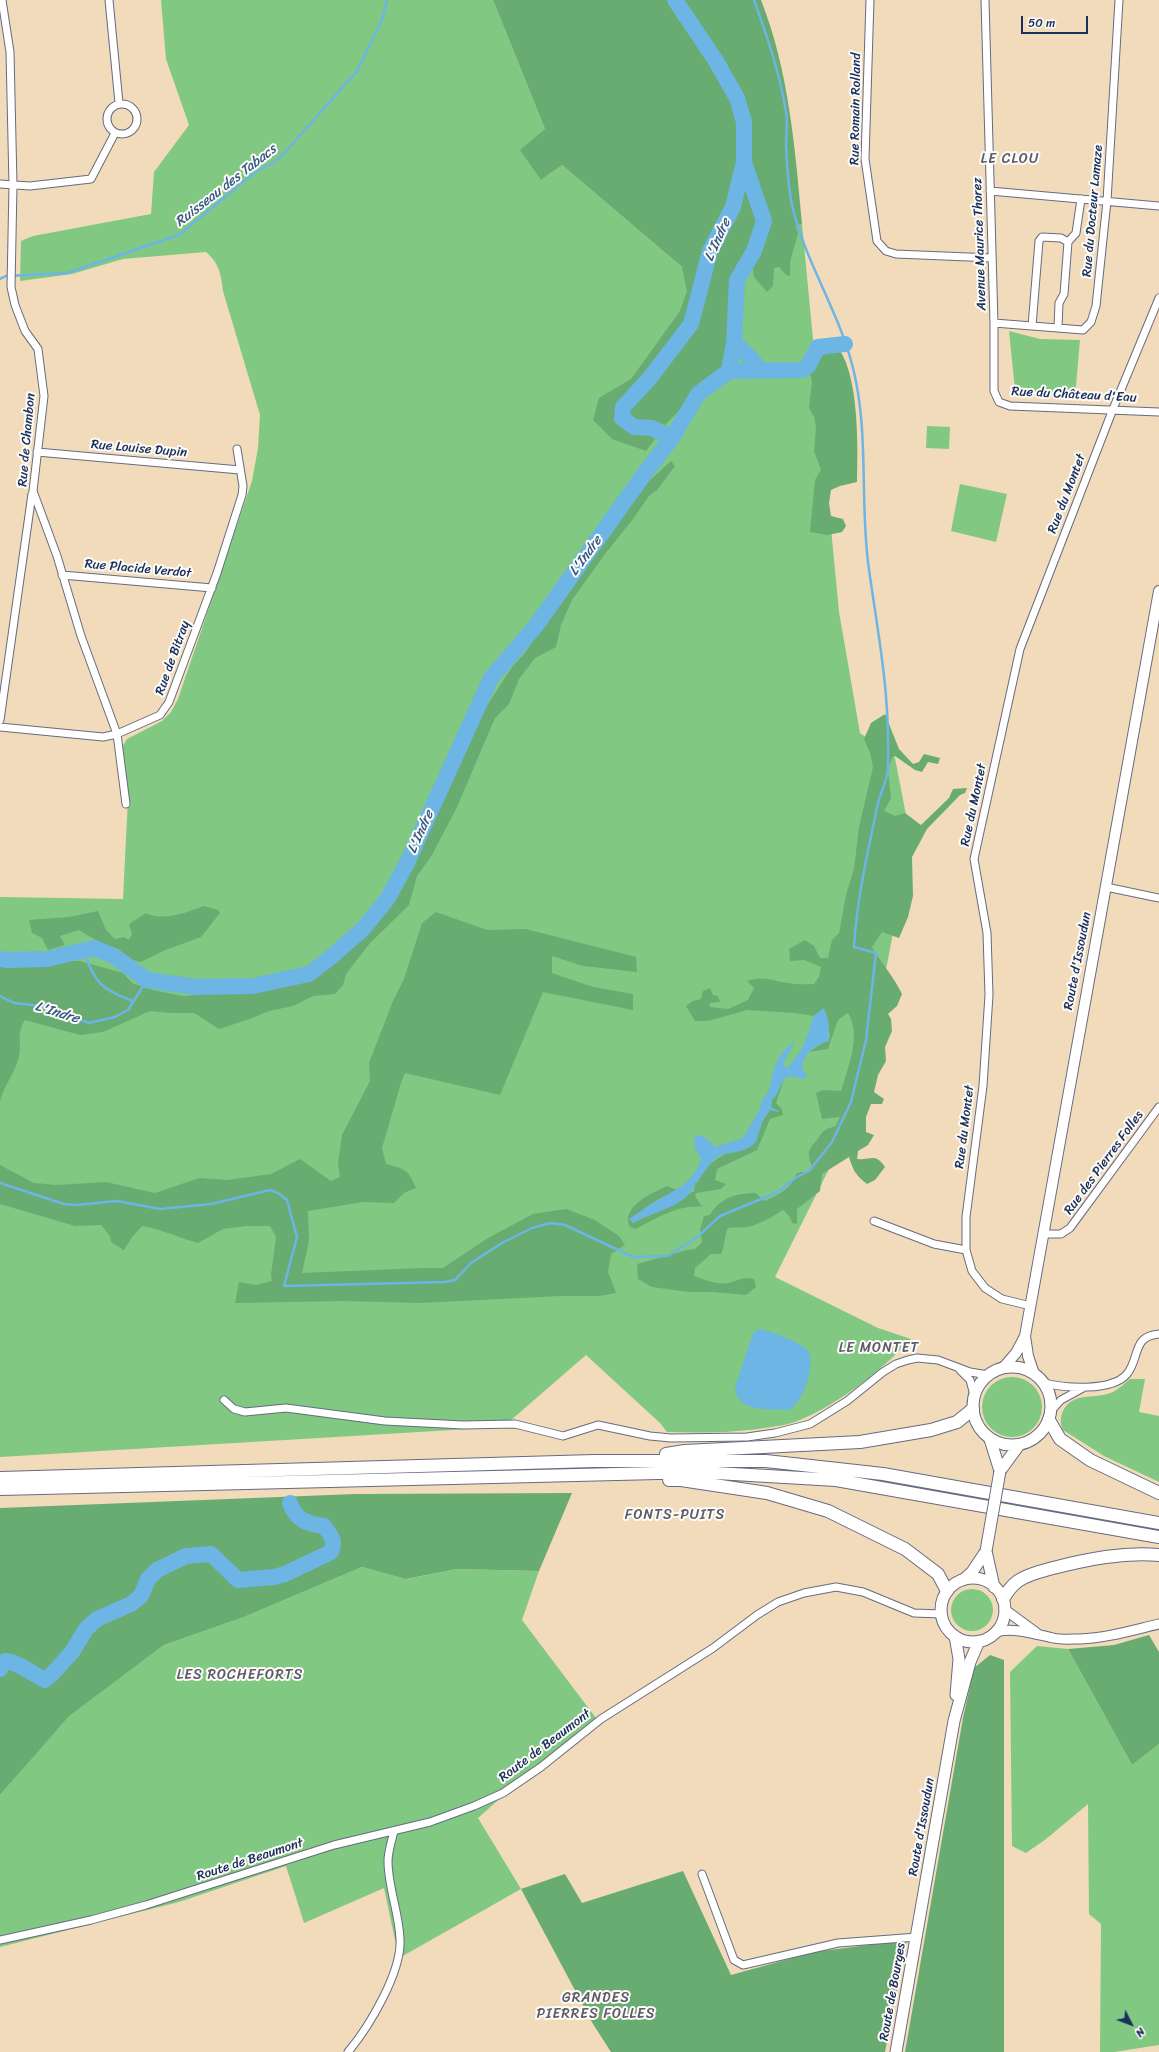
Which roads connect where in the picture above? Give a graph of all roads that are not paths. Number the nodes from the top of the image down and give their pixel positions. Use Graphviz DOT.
graph roads {
  1 [pos="2,0"];
  2 [pos="109,0"];
  3 [pos="870,0"];
  4 [pos="985,0"];
  5 [pos="1119,0"];
  6 [pos="119,103"];
  7 [pos="115,133"];
  8 [pos="0,184"];
  9 [pos="13,185"];
  10 [pos="990,191"];
  11 [pos="1081,199"];
  12 [pos="1107,201"];
  13 [pos="1159,206"];
  14 [pos="1068,242"];
  15 [pos="992,258"];
  16 [pos="1159,298"];
  17 [pos="994,323"];
  18 [pos="1032,326"];
  19 [pos="1058,327"];
  20 [pos="994,391"];
  21 [pos="1113,409"];
  22 [pos="1159,412"];
  23 [pos="237,449"];
  24 [pos="36,452"];
  25 [pos="240,470"];
  26 [pos="33,491"];
  27 [pos="62,575"];
  28 [pos="212,588"];
  29 [pos="1159,591"];
  30 [pos="0,720"];
  31 [pos="0,727"];
  32 [pos="117,734"];
  33 [pos="126,804"];
  34 [pos="1106,887"];
  35 [pos="1159,898"];
  36 [pos="1159,1107"];
  37 [pos="874,1221"];
  38 [pos="1043,1234"];
  39 [pos="966,1250"];
  40 [pos="1031,1306"];
  41 [pos="1026,1331"];
  42 [pos="1159,1334"];
  43 [pos="955,1366"];
  44 [pos="1003,1368"];
  45 [pos="1034,1374"];
  46 [pos="988,1375"];
  47 [pos="1044,1384"];
  48 [pos="1085,1387"];
  49 [pos="974,1395"];
  50 [pos="224,1400"];
  51 [pos="973,1409"];
  52 [pos="1050,1415"];
  53 [pos="990,1439"];
  54 [pos="1019,1445"];
  55 [pos="626,1461"];
  56 [pos="1000,1471"];
  57 [pos="587,1474"];
  58 [pos="0,1478"];
  59 [pos="0,1490"];
  60 [pos="1159,1493"];
  61 [pos="1159,1523"];
  62 [pos="1159,1537"];
  63 [pos="986,1551"];
  64 [pos="1159,1555"];
  65 [pos="963,1580"];
  66 [pos="994,1587"];
  67 [pos="947,1591"];
  68 [pos="1004,1604"];
  69 [pos="941,1614"];
  70 [pos="1159,1624"];
  71 [pos="995,1632"];
  72 [pos="1038,1634"];
  73 [pos="955,1636"];
  74 [pos="979,1641"];
  75 [pos="954,1721"];
  76 [pos="394,1831"];
  77 [pos="702,1874"];
  78 [pos="917,1937"];
  79 [pos="0,1940"];
  80 [pos="348,2052"];
  81 [pos="896,2052"];
  1 -- 9 [label="street, Rue de Chambon"];
  2 -- 6 [label="street"];
  3 -- 15 [label="street, Rue Romain Rolland"];
  4 -- 10 [label="street, Avenue Maurice Thorez"];
  5 -- 12 [label="street, Rue du Docteur Lamaze"];
  6 -- 7 [label="street"];
  6 -- 7 [label="street"];
  7 -- 9 [label="street"];
  8 -- 9 [label="street"];
  9 -- 24 [label="street, Rue de Chambon"];
  10 -- 11 [label="street"];
  10 -- 15 [label="street, Avenue Maurice Thorez"];
  11 -- 12 [label="street"];
  11 -- 14 [label="street"];
  12 -- 13 [label="street"];
  12 -- 19 [label="street, Rue du Docteur Lamaze"];
  14 -- 18 [label="street"];
  14 -- 19 [label="street"];
  15 -- 17 [label="street, Avenue Maurice Thorez"];
  16 -- 21 [label="street, Rue du Montet"];
  17 -- 18 [label="street, Rue du Docteur Lamaze"];
  17 -- 20 [label="street, Avenue Maurice Thorez"];
  18 -- 19 [label="street, Rue du Docteur Lamaze"];
  20 -- 21 [label="street, Rue du Château d'Eau"];
  21 -- 22 [label="street, Rue du Château d'Eau"];
  21 -- 39 [label="street, Rue du Montet"];
  23 -- 25 [label="street, Rue de Bitray"];
  24 -- 25 [label="street, Rue Louise Dupin"];
  24 -- 26 [label="street, Rue de Chambon"];
  25 -- 28 [label="street, Rue de Bitray"];
  26 -- 27 [label="street, Rue de Chambon"];
  26 -- 30 [label="street"];
  27 -- 28 [label="street, Rue Placide Verdot"];
  27 -- 32 [label="street, Rue de Chambon"];
  28 -- 32 [label="street, Rue de Bitray"];
  29 -- 34 [label="main road, Route d'Issoudun"];
  31 -- 32 [label="street, Rue de Bitray"];
  32 -- 33 [label="street, Rue de Chambon"];
  34 -- 35 [label="street"];
  34 -- 38 [label="main road, Route d'Issoudun"];
  36 -- 38 [label="street, Rue des Pierres Folles"];
  37 -- 39 [label="street"];
  38 -- 40 [label="main road, Route d'Issoudun"];
  39 -- 40 [label="street, Rue du Montet"];
  40 -- 41 [label="main road, Route d'Issoudun"];
  41 -- 44 [label="main road, Route d'Issoudun"];
  41 -- 45 [label="main road, Route d'Issoudun"];
  42 -- 48 [label="street"];
  43 -- 46 [label="street"];
  43 -- 49 [label="street"];
  43 -- 50 [label="street"];
  44 -- 45 [label="main road"];
  44 -- 46 [label="main road"];
  45 -- 47 [label="main road"];
  46 -- 49 [label="main road"];
  47 -- 48 [label="street"];
  47 -- 52 [label="main road"];
  48 -- 52 [label="street"];
  49 -- 51 [label="main road"];
  51 -- 53 [label="main road"];
  51 -- 55 [label="highway"];
  52 -- 54 [label="main road"];
  52 -- 60 [label="highway"];
  53 -- 54 [label="main road"];
  53 -- 56 [label="main road"];
  54 -- 56 [label="main road"];
  55 -- 58 [label="highway"];
  55 -- 61 [label="highway"];
  56 -- 63 [label="main road, bridge"];
  57 -- 59 [label="highway"];
  57 -- 62 [label="highway"];
  57 -- 67 [label="highway"];
  63 -- 65 [label="main road"];
  63 -- 66 [label="main road"];
  64 -- 68 [label="highway"];
  65 -- 66 [label="main road"];
  65 -- 67 [label="main road"];
  66 -- 68 [label="main road"];
  67 -- 69 [label="main road"];
  68 -- 71 [label="main road"];
  68 -- 72 [label="street"];
  69 -- 73 [label="main road"];
  69 -- 76 [label="street, Route de Beaumont"];
  70 -- 72 [label="street"];
  71 -- 72 [label="street"];
  71 -- 74 [label="main road"];
  73 -- 74 [label="main road"];
  73 -- 75 [label="main road, Route d'Issoudun"];
  74 -- 75 [label="main road, Route d'Issoudun"];
  75 -- 78 [label="main road, Route d'Issoudun"];
  76 -- 79 [label="street, Route de Beaumont"];
  76 -- 80 [label="street"];
  77 -- 78 [label="street"];
  78 -- 81 [label="main road, Route de Bourges"];
}
